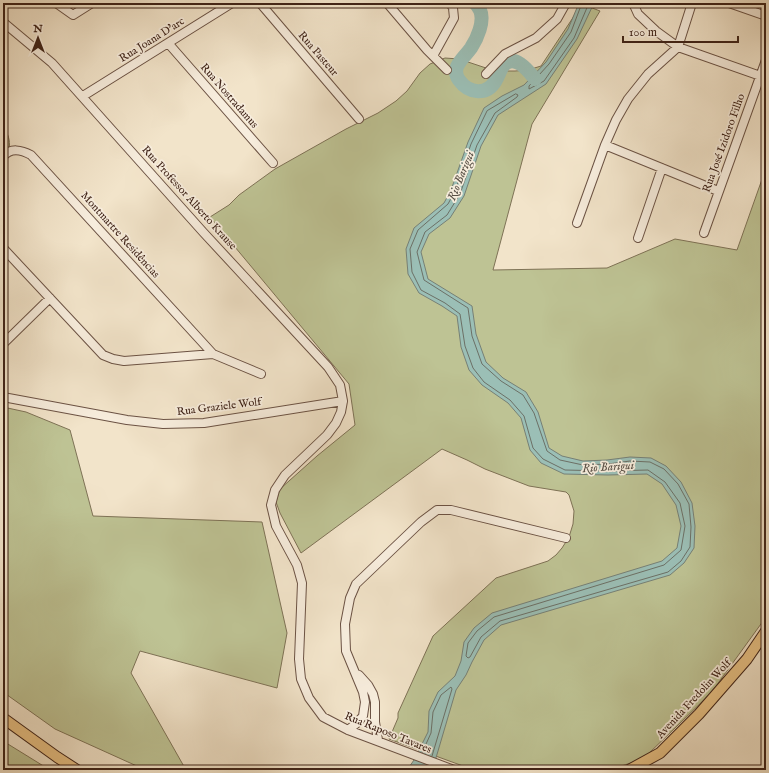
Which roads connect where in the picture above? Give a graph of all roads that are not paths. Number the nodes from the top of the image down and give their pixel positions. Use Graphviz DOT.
graph roads {
  1 [pos="56,3"];
  2 [pos="92,3"];
  3 [pos="232,3"];
  4 [pos="260,3"];
  5 [pos="387,3"];
  6 [pos="450,3"];
  7 [pos="566,3"];
  8 [pos="633,3"];
  9 [pos="692,3"];
  10 [pos="729,3"];
  11 [pos="766,16"];
  12 [pos="3,22"];
  13 [pos="168,43"];
  14 [pos="678,47"];
  15 [pos="433,56"];
  16 [pos="766,60"];
  17 [pos="447,70"];
  18 [pos="486,74"];
  19 [pos="763,77"];
  20 [pos="83,96"];
  21 [pos="359,119"];
  22 [pos="604,145"];
  23 [pos="3,157"];
  24 [pos="273,163"];
  25 [pos="662,168"];
  26 [pos="718,191"];
  27 [pos="578,223"];
  28 [pos="704,233"];
  29 [pos="638,238"];
  30 [pos="3,248"];
  31 [pos="50,298"];
  32 [pos="3,344"];
  33 [pos="213,354"];
  34 [pos="261,374"];
  35 [pos="3,397"];
  36 [pos="343,401"];
  37 [pos="566,538"];
  38 [pos="766,631"];
  39 [pos="356,672"];
  40 [pos="3,718"];
  41 [pos="361,718"];
  42 [pos="375,722"];
  43 [pos="348,730"];
  44 [pos="378,740"];
  45 [pos="61,760"];
  46 [pos="443,767"];
  47 [pos="77,770"];
  48 [pos="87,770"];
  49 [pos="454,770"];
  50 [pos="629,770"];
  1 -- 2 [label="street"];
  3 -- 13 [label="street, Rua Joana D'arc"];
  4 -- 21 [label="street, Rua Pasteur"];
  5 -- 15 [label="street"];
  6 -- 15 [label="street"];
  7 -- 18 [label="street"];
  8 -- 14 [label="street"];
  9 -- 14 [label="street"];
  10 -- 11 [label="street"];
  12 -- 20 [label="street, Rua Professor Alberto Krause"];
  13 -- 20 [label="street, Rua Joana D'arc"];
  13 -- 24 [label="street, Rua Nostradamus"];
  14 -- 19 [label="street"];
  14 -- 22 [label="street"];
  15 -- 17 [label="street"];
  16 -- 19 [label="street, Rua José Izidoro Filho"];
  19 -- 26 [label="street, Rua José Izidoro Filho"];
  20 -- 36 [label="street, Rua Professor Alberto Krause"];
  22 -- 25 [label="street"];
  22 -- 27 [label="street"];
  23 -- 33 [label="street, Montmartre Residências"];
  25 -- 26 [label="street"];
  25 -- 29 [label="street"];
  26 -- 28 [label="street, Rua José Izidoro Filho"];
  30 -- 31 [label="street, Montmartre Residências"];
  31 -- 32 [label="street"];
  31 -- 33 [label="street, Montmartre Residências"];
  33 -- 34 [label="street, Montmartre Residências"];
  35 -- 36 [label="street, Rua Graziele Wolf"];
  36 -- 43 [label="street, Rua Raposo Tavares"];
  37 -- 39 [label="street"];
  38 -- 50 [label="main road, Avenida Fredolin Wolf"];
  39 -- 41 [label="street"];
  39 -- 42 [label="street"];
  40 -- 45 [label="main road"];
  41 -- 42 [label="street"];
  41 -- 43 [label="street"];
  42 -- 44 [label="street"];
  43 -- 44 [label="street, Rua Raposo Tavares"];
  44 -- 46 [label="street, Rua Raposo Tavares"];
  45 -- 47 [label="main road"];
  45 -- 48 [label="main road"];
  46 -- 49 [label="street, Rua Raposo Tavares"];
}
